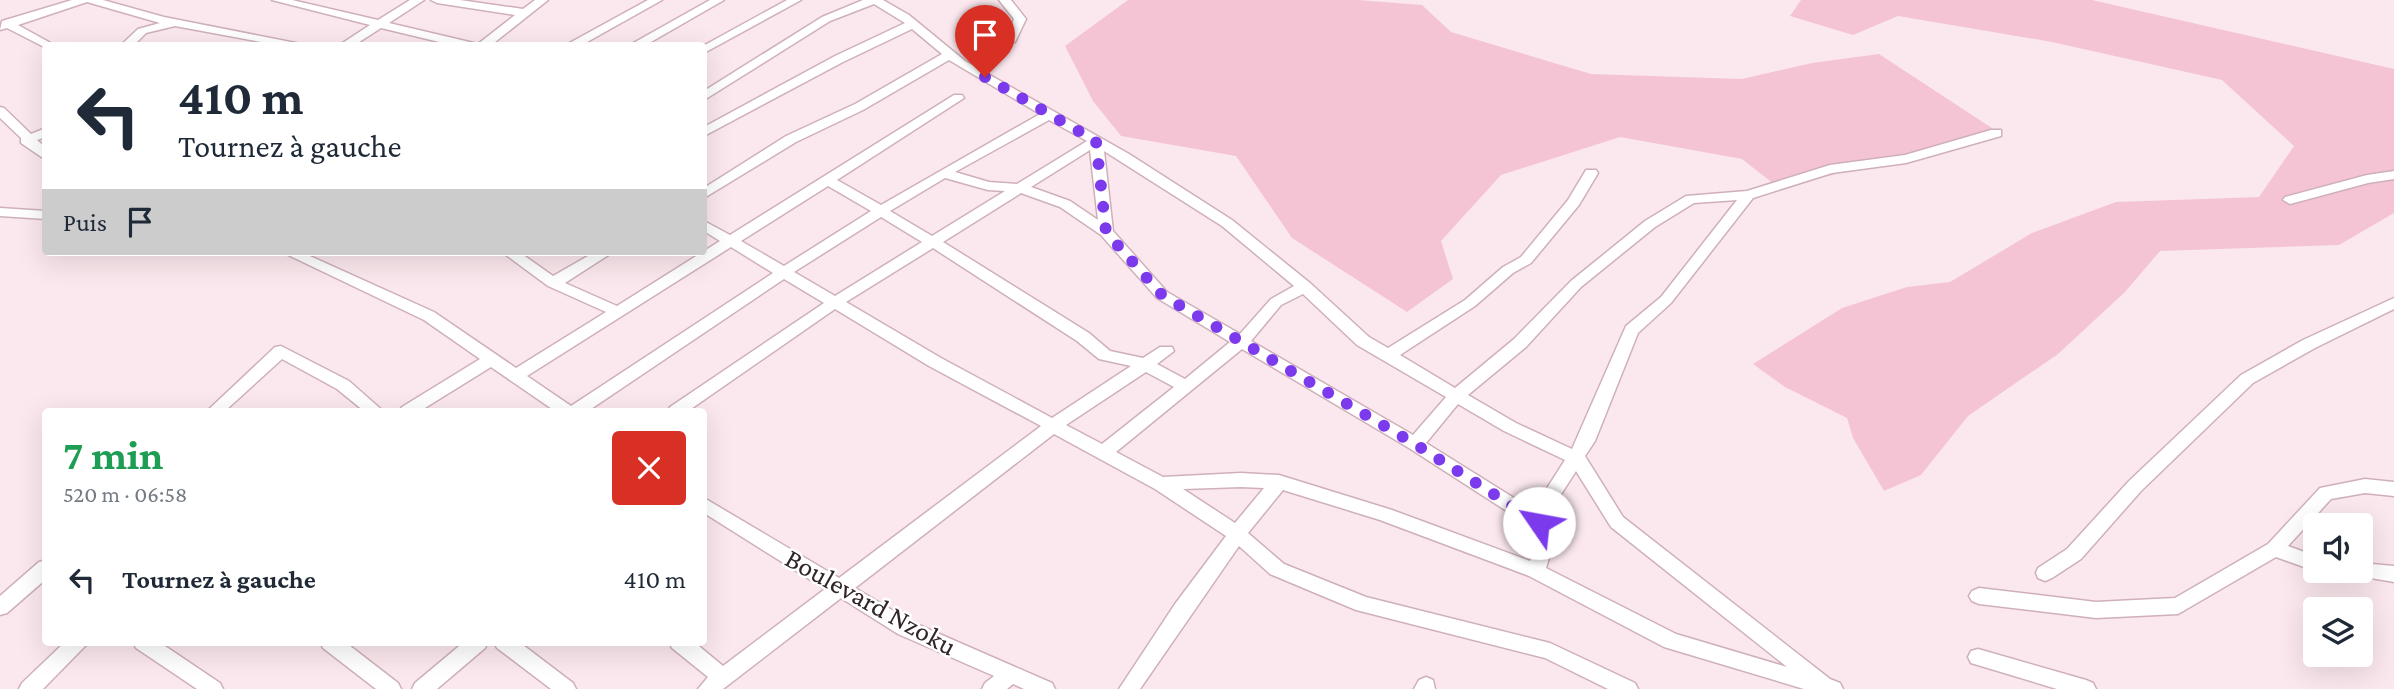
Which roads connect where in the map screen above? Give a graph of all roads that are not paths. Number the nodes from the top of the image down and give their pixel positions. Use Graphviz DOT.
graph roads {
  1 [pos="83,0"];
  2 [pos="91,0"];
  3 [pos="278,0"];
  4 [pos="418,0"];
  5 [pos="437,0"];
  6 [pos="542,0"];
  7 [pos="637,0"];
  8 [pos="718,0"];
  9 [pos="795,0"];
  10 [pos="874,0"];
  11 [pos="1005,0"];
  12 [pos="654,1"];
  13 [pos="525,13"];
  14 [pos="176,22"];
  15 [pos="2,23"];
  16 [pos="377,24"];
  17 [pos="913,24"];
  18 [pos="1011,40"];
  19 [pos="42,42"];
  20 [pos="130,42"];
  21 [pos="284,42"];
  22 [pos="350,42"];
  23 [pos="456,42"];
  24 [pos="487,42"];
  25 [pos="577,42"];
  26 [pos="640,42"];
  27 [pos="707,48"];
  28 [pos="950,55"];
  29 [pos="707,94"];
  30 [pos="958,98"];
  31 [pos="0,111"];
  32 [pos="1050,114"];
  33 [pos="6,127"];
  34 [pos="707,130"];
  35 [pos="1996,133"];
  36 [pos="42,134"];
  37 [pos="26,140"];
  38 [pos="1096,141"];
  39 [pos="42,153"];
  40 [pos="943,173"];
  41 [pos="1591,173"];
  42 [pos="2394,175"];
  43 [pos="828,180"];
  44 [pos="1020,188"];
  45 [pos="707,192"];
  46 [pos="1748,195"];
  47 [pos="2290,200"];
  48 [pos="0,212"];
  49 [pos="878,212"];
  50 [pos="42,215"];
  51 [pos="707,227"];
  52 [pos="1106,232"];
  53 [pos="730,241"];
  54 [pos="931,242"];
  55 [pos="298,256"];
  56 [pos="515,256"];
  57 [pos="599,256"];
  58 [pos="706,256"];
  59 [pos="707,256"];
  60 [pos="783,272"];
  61 [pos="553,283"];
  62 [pos="1304,286"];
  63 [pos="834,303"];
  64 [pos="2394,303"];
  65 [pos="618,312"];
  66 [pos="1242,341"];
  67 [pos="1166,351"];
  68 [pos="1387,356"];
  69 [pos="491,359"];
  70 [pos="1144,364"];
  71 [pos="516,376"];
  72 [pos="1187,387"];
  73 [pos="1456,396"];
  74 [pos="218,408"];
  75 [pos="371,408"];
  76 [pos="413,408"];
  77 [pos="562,408"];
  78 [pos="580,408"];
  79 [pos="680,408"];
  80 [pos="1054,425"];
  81 [pos="1415,444"];
  82 [pos="1104,453"];
  83 [pos="1577,458"];
  84 [pos="1279,482"];
  85 [pos="1161,484"];
  86 [pos="2394,489"];
  87 [pos="707,507"];
  88 [pos="1539,523"];
  89 [pos="1236,533"];
  90 [pos="2275,549"];
  91 [pos="2303,560"];
  92 [pos="42,570"];
  93 [pos="1536,571"];
  94 [pos="2373,572"];
  95 [pos="2045,573"];
  96 [pos="2394,574"];
  97 [pos="841,589"];
  98 [pos="1979,596"];
  99 [pos="0,607"];
  100 [pos="75,646"];
  101 [pos="149,646"];
  102 [pos="335,646"];
  103 [pos="473,646"];
  104 [pos="509,646"];
  105 [pos="683,646"];
  106 [pos="1979,657"];
  107 [pos="1010,675"];
  108 [pos="715,683"];
  109 [pos="1831,688"];
  110 [pos="29,689"];
  111 [pos="213,689"];
  112 [pos="391,689"];
  113 [pos="422,689"];
  114 [pos="566,689"];
  115 [pos="992,689"];
  116 [pos="1045,689"];
  117 [pos="1129,689"];
  118 [pos="1628,689"];
  119 [pos="2086,689"];
  1 -- 15 [label="street"];
  2 -- 14 [label="street"];
  3 -- 16 [label="street"];
  4 -- 16 [label="street"];
  5 -- 13 [label="street"];
  6 -- 13 [label="street"];
  7 -- 12 [label="street"];
  8 -- 26 [label="street"];
  9 -- 27 [label="street"];
  10 -- 17 [label="street"];
  10 -- 29 [label="street"];
  11 -- 18 [label="street"];
  12 -- 25 [label="street"];
  13 -- 24 [label="street"];
  14 -- 20 [label="street"];
  14 -- 21 [label="street"];
  15 -- 19 [label="street"];
  16 -- 22 [label="street"];
  16 -- 23 [label="street"];
  17 -- 28 [label="street"];
  17 -- 34 [label="street"];
  28 -- 32 [label="street"];
  28 -- 45 [label="street"];
  30 -- 43 [label="street"];
  31 -- 33 [label="street"];
  32 -- 38 [label="street"];
  32 -- 40 [label="street"];
  33 -- 37 [label="street"];
  35 -- 46 [label="street"];
  36 -- 37 [label="street"];
  37 -- 39 [label="street"];
  38 -- 44 [label="street"];
  38 -- 52 [label="street"];
  38 -- 62 [label="street"];
  40 -- 44 [label="street"];
  40 -- 49 [label="street"];
  41 -- 68 [label="street"];
  42 -- 47 [label="street"];
  43 -- 49 [label="street"];
  43 -- 53 [label="street"];
  44 -- 52 [label="street"];
  44 -- 54 [label="street"];
  46 -- 73 [label="street"];
  46 -- 83 [label="street"];
  48 -- 50 [label="street"];
  49 -- 54 [label="street"];
  49 -- 60 [label="street"];
  51 -- 53 [label="street"];
  52 -- 66 [label="street"];
  53 -- 59 [label="street"];
  53 -- 60 [label="street"];
  54 -- 63 [label="street"];
  54 -- 70 [label="street"];
  55 -- 69 [label="street"];
  56 -- 61 [label="street"];
  57 -- 61 [label="street"];
  58 -- 65 [label="street"];
  60 -- 63 [label="street"];
  60 -- 78 [label="street"];
  61 -- 65 [label="street"];
  62 -- 66 [label="street"];
  62 -- 68 [label="street"];
  63 -- 79 [label="street"];
  63 -- 80 [label="street"];
  64 -- 95 [label="street"];
  65 -- 71 [label="street"];
  66 -- 72 [label="street"];
  66 -- 81 [label="street"];
  67 -- 70 [label="street"];
  68 -- 73 [label="street"];
  69 -- 71 [label="street"];
  69 -- 76 [label="street"];
  70 -- 72 [label="street"];
  70 -- 80 [label="street"];
  71 -- 77 [label="street"];
  72 -- 82 [label="street"];
  73 -- 81 [label="street"];
  73 -- 83 [label="street"];
  74 -- 75 [label="street"];
  80 -- 82 [label="street"];
  80 -- 97 [label="street"];
  81 -- 88 [label="street"];
  82 -- 85 [label="street"];
  83 -- 88 [label="street"];
  83 -- 109 [label="street"];
  84 -- 85 [label="street"];
  84 -- 89 [label="street"];
  84 -- 93 [label="street"];
  85 -- 89 [label="street"];
  86 -- 90 [label="street"];
  87 -- 97 [label="street, Boulevard Nzoku"];
  88 -- 93 [label="street"];
  89 -- 117 [label="street"];
  89 -- 118 [label="street"];
  90 -- 91 [label="street"];
  90 -- 98 [label="street"];
  92 -- 99 [label="street"];
  93 -- 109 [label="street"];
  94 -- 96 [label="street"];
  97 -- 107 [label="street, Boulevard Nzoku"];
  97 -- 108 [label="street"];
  100 -- 110 [label="street"];
  101 -- 111 [label="street"];
  102 -- 112 [label="street"];
  103 -- 113 [label="street"];
  104 -- 114 [label="street"];
  105 -- 108 [label="street"];
  106 -- 119 [label="street"];
  107 -- 115 [label="street"];
  107 -- 116 [label="street, Boulevard Nzoku"];
}
